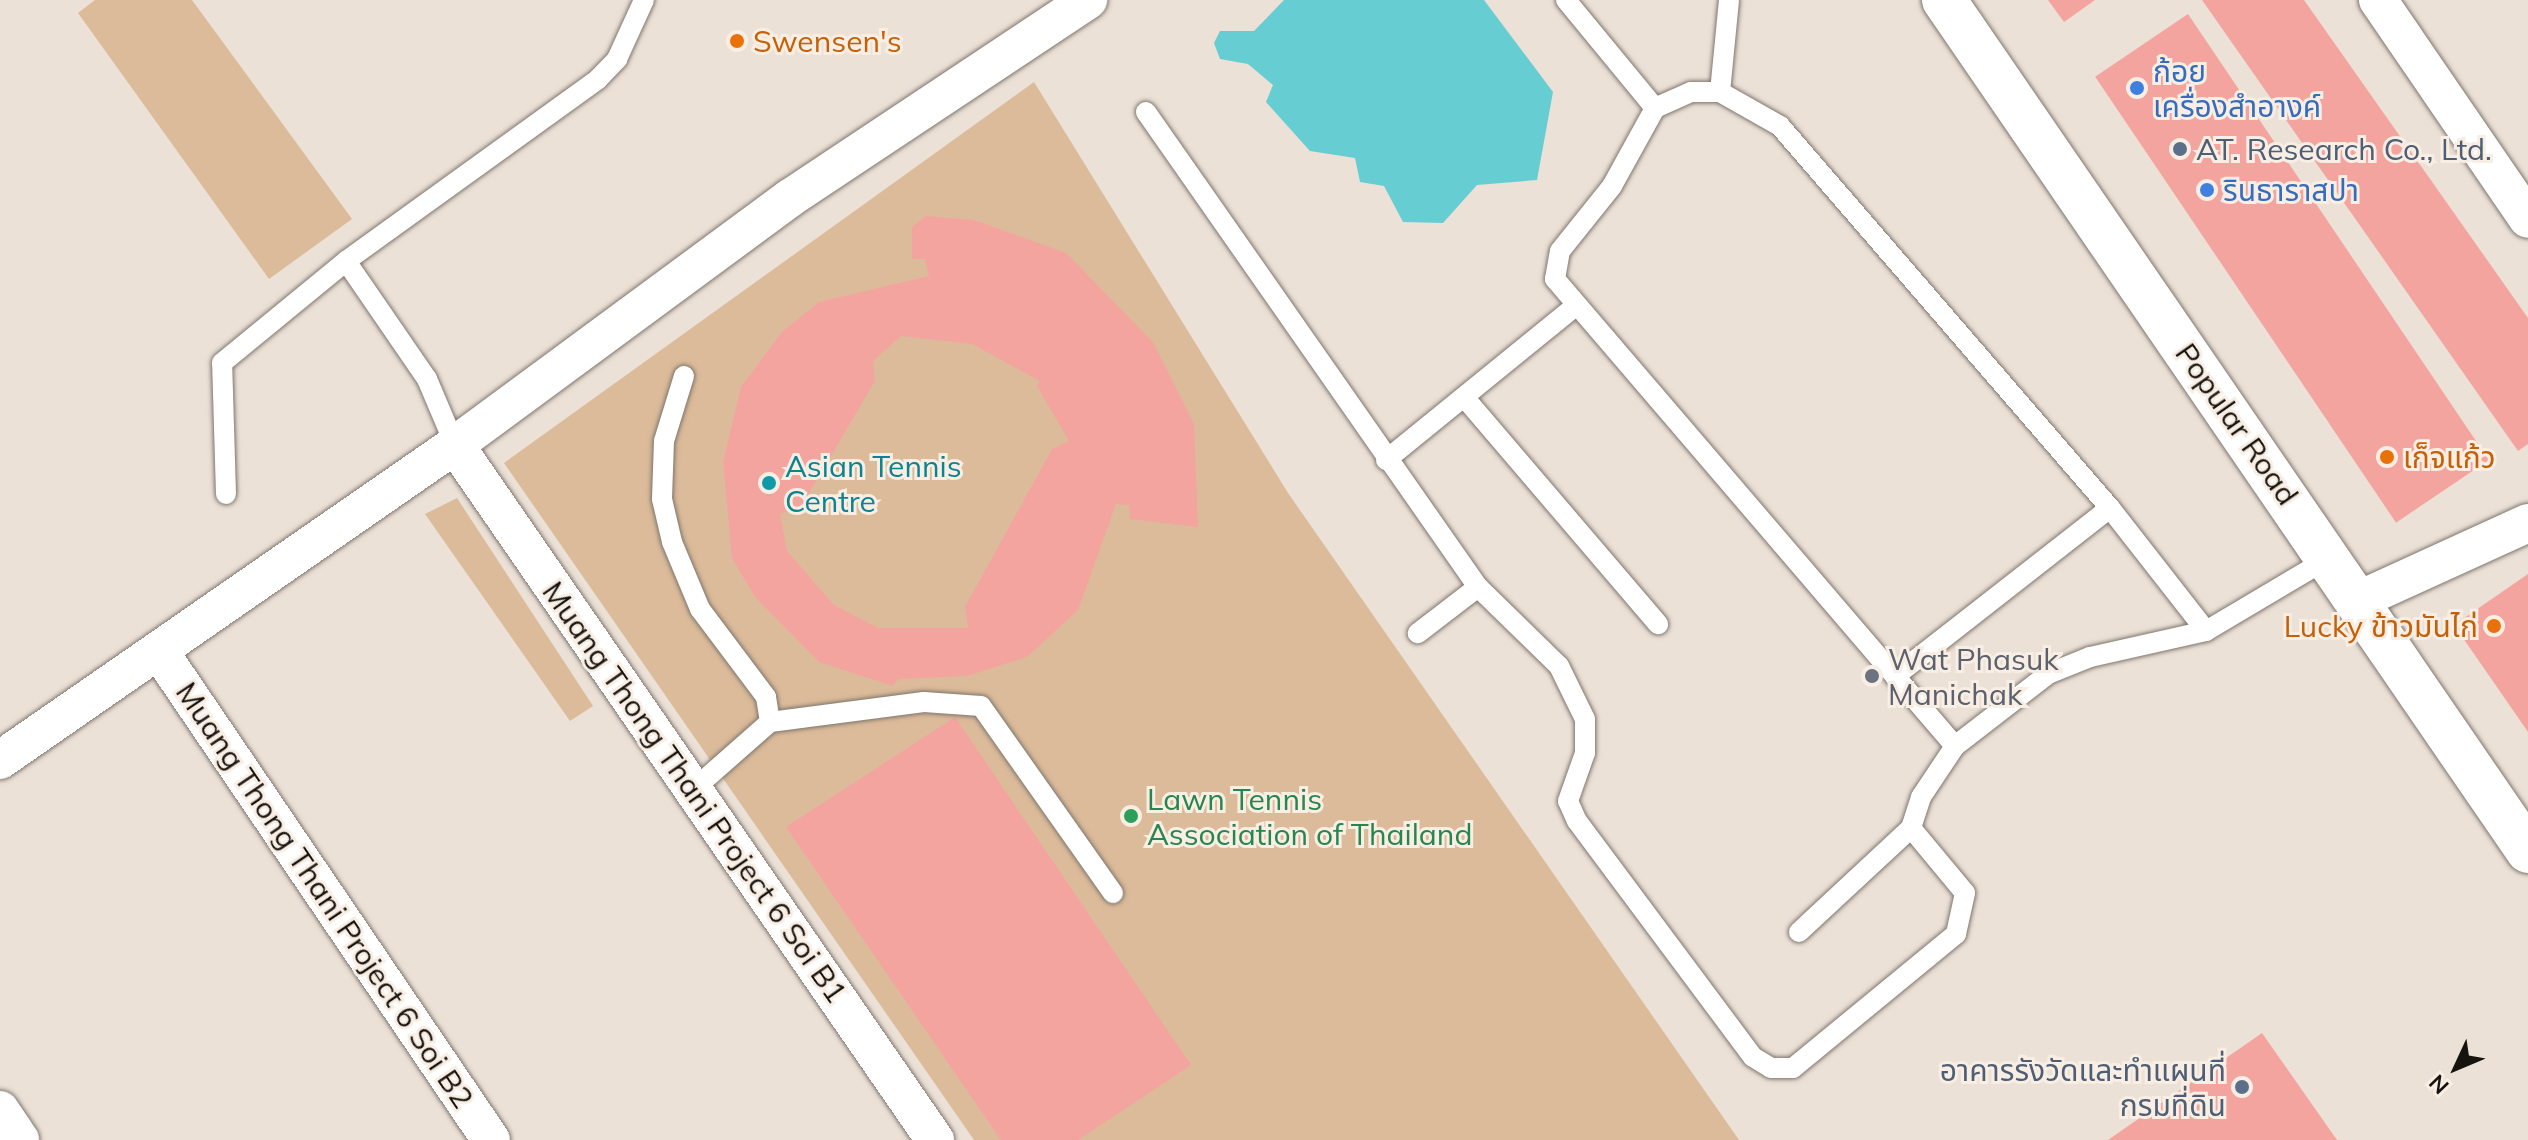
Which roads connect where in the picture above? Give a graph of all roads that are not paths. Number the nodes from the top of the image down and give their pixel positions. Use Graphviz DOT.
graph roads {
  1 [pos="644,0"];
  2 [pos="1088,0"];
  3 [pos="1566,0"];
  4 [pos="1729,0"];
  5 [pos="1944,0"];
  6 [pos="2378,0"];
  7 [pos="1720,92"];
  8 [pos="1655,108"];
  9 [pos="1146,112"];
  10 [pos="2528,219"];
  11 [pos="346,261"];
  12 [pos="1573,308"];
  13 [pos="684,376"];
  14 [pos="1464,397"];
  15 [pos="455,445"];
  16 [pos="1386,460"];
  17 [pos="226,494"];
  18 [pos="2110,508"];
  19 [pos="2528,523"];
  20 [pos="2329,558"];
  21 [pos="1478,587"];
  22 [pos="2359,600"];
  23 [pos="1658,624"];
  24 [pos="2206,631"];
  25 [pos="1418,633"];
  26 [pos="159,651"];
  27 [pos="1895,676"];
  28 [pos="770,722"];
  29 [pos="1955,746"];
  30 [pos="0,760"];
  31 [pos="693,790"];
  32 [pos="1911,828"];
  33 [pos="2528,851"];
  34 [pos="1113,893"];
  35 [pos="1799,932"];
  36 [pos="0,1110"];
  37 [pos="20,1140"];
  38 [pos="491,1140"];
  39 [pos="935,1140"];
  1 -- 11 [label="lane"];
  2 -- 15 [label="street"];
  3 -- 8 [label="lane"];
  4 -- 7 [label="lane"];
  5 -- 20 [label="street, Popular Road"];
  6 -- 10 [label="street"];
  7 -- 8 [label="lane"];
  7 -- 18 [label="lane"];
  8 -- 12 [label="lane"];
  9 -- 16 [label="lane"];
  11 -- 15 [label="lane"];
  11 -- 17 [label="lane"];
  12 -- 14 [label="lane"];
  12 -- 27 [label="lane"];
  13 -- 28 [label="lane"];
  14 -- 16 [label="lane"];
  14 -- 23 [label="lane"];
  15 -- 26 [label="street"];
  15 -- 31 [label="street, Muang Thong Thani Project 6 Soi B1"];
  16 -- 21 [label="lane"];
  18 -- 24 [label="lane"];
  18 -- 27 [label="lane"];
  19 -- 22 [label="street"];
  20 -- 22 [label="street, Popular Road"];
  20 -- 24 [label="lane"];
  21 -- 25 [label="lane"];
  21 -- 32 [label="lane"];
  22 -- 33 [label="street, Popular Road"];
  24 -- 29 [label="lane"];
  26 -- 30 [label="street"];
  26 -- 38 [label="street, Muang Thong Thani Project 6 Soi B2"];
  27 -- 29 [label="lane"];
  28 -- 31 [label="lane"];
  28 -- 34 [label="lane"];
  29 -- 32 [label="lane"];
  31 -- 39 [label="street, Muang Thong Thani Project 6 Soi B1"];
  32 -- 35 [label="lane"];
  36 -- 37 [label="street"];
}
